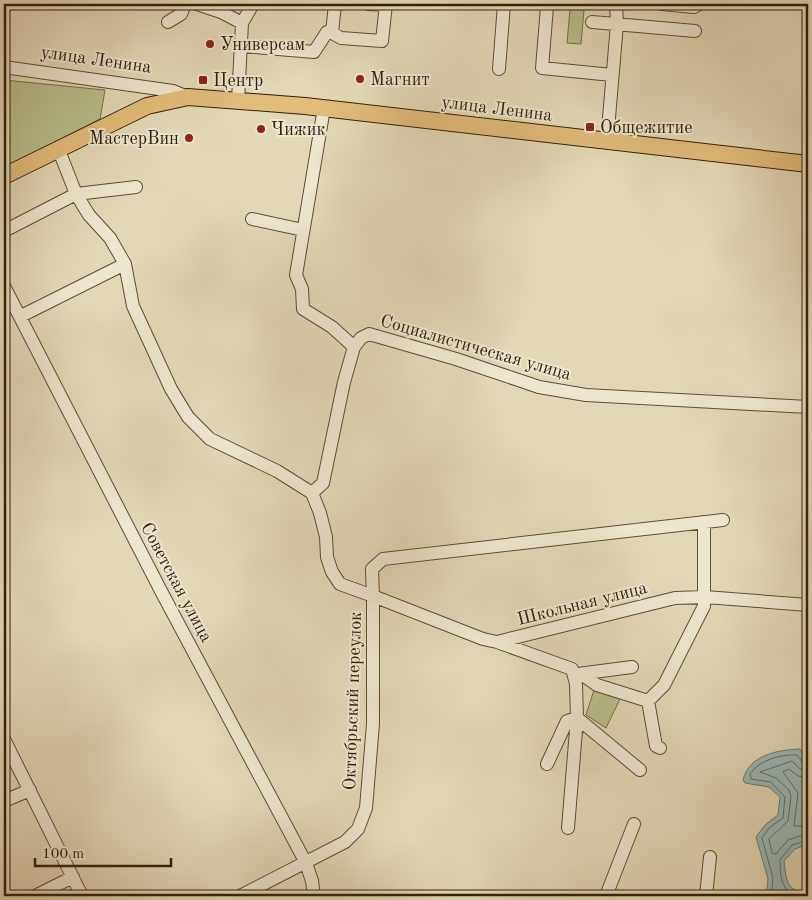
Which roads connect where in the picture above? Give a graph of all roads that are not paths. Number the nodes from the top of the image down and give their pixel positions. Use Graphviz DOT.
graph roads {
  1 [pos="186,4"];
  2 [pos="197,4"];
  3 [pos="254,4"];
  4 [pos="335,4"];
  5 [pos="369,4"];
  6 [pos="386,4"];
  7 [pos="504,4"];
  8 [pos="550,4"];
  9 [pos="616,4"];
  10 [pos="662,4"];
  11 [pos="699,4"];
  12 [pos="168,22"];
  13 [pos="242,22"];
  14 [pos="592,22"];
  15 [pos="617,24"];
  16 [pos="695,31"];
  17 [pos="332,33"];
  18 [pos="240,46"];
  19 [pos="4,67"];
  20 [pos="499,69"];
  21 [pos="612,75"];
  22 [pos="188,97"];
  23 [pos="238,101"];
  24 [pos="324,108"];
  25 [pos="607,141"];
  26 [pos="58,148"];
  27 [pos="808,164"];
  28 [pos="4,176"];
  29 [pos="136,187"];
  30 [pos="76,194"];
  31 [pos="252,219"];
  32 [pos="303,230"];
  33 [pos="4,231"];
  34 [pos="125,264"];
  35 [pos="4,286"];
  36 [pos="21,316"];
  37 [pos="354,347"];
  38 [pos="808,406"];
  39 [pos="312,493"];
  40 [pos="723,520"];
  41 [pos="704,522"];
  42 [pos="373,596"];
  43 [pos="705,596"];
  44 [pos="808,605"];
  45 [pos="497,642"];
  46 [pos="632,667"];
  47 [pos="578,674"];
  48 [pos="648,701"];
  49 [pos="577,718"];
  50 [pos="4,739"];
  51 [pos="660,748"];
  52 [pos="547,764"];
  53 [pos="640,770"];
  54 [pos="30,790"];
  55 [pos="4,802"];
  56 [pos="634,824"];
  57 [pos="568,828"];
  58 [pos="710,857"];
  59 [pos="306,863"];
  60 [pos="72,877"];
  61 [pos="35,896"];
  62 [pos="82,896"];
  63 [pos="240,896"];
  64 [pos="314,896"];
  65 [pos="606,896"];
  66 [pos="706,896"];
  1 -- 12 [label="street"];
  2 -- 13 [label="street"];
  3 -- 13 [label="street"];
  4 -- 17 [label="street"];
  5 -- 6 [label="street"];
  6 -- 17 [label="street"];
  7 -- 20 [label="street"];
  8 -- 21 [label="street"];
  9 -- 15 [label="street"];
  10 -- 11 [label="street"];
  13 -- 18 [label="street"];
  14 -- 15 [label="street"];
  15 -- 16 [label="street"];
  15 -- 21 [label="street"];
  17 -- 18 [label="street"];
  18 -- 23 [label="street"];
  19 -- 22 [label="street, улица Ленина"];
  21 -- 25 [label="street"];
  22 -- 23 [label="main road, улица Ленина"];
  22 -- 26 [label="main road"];
  23 -- 24 [label="main road, улица Ленина"];
  24 -- 25 [label="main road, улица Ленина"];
  24 -- 32 [label="street"];
  25 -- 27 [label="main road, улица Ленина"];
  26 -- 28 [label="main road"];
  26 -- 30 [label="street"];
  29 -- 30 [label="street"];
  30 -- 33 [label="street"];
  30 -- 34 [label="street"];
  31 -- 32 [label="street"];
  32 -- 37 [label="street"];
  34 -- 36 [label="street"];
  34 -- 39 [label="street"];
  35 -- 36 [label="street, Советская улица"];
  36 -- 59 [label="street, Советская улица"];
  37 -- 38 [label="street, Социалистическая улица"];
  37 -- 39 [label="street"];
  39 -- 42 [label="street, Октябрьский переулок"];
  40 -- 41 [label="street"];
  41 -- 42 [label="street"];
  41 -- 43 [label="street"];
  42 -- 45 [label="street, Школьная улица"];
  42 -- 59 [label="street, Октябрьский переулок"];
  43 -- 44 [label="street, Школьная улица"];
  43 -- 45 [label="street, Школьная улица"];
  43 -- 48 [label="street"];
  45 -- 47 [label="street"];
  46 -- 47 [label="street"];
  47 -- 48 [label="street"];
  47 -- 49 [label="street"];
  48 -- 51 [label="street"];
  49 -- 52 [label="street"];
  49 -- 53 [label="street"];
  49 -- 57 [label="street"];
  50 -- 54 [label="street"];
  54 -- 55 [label="street"];
  54 -- 60 [label="street"];
  56 -- 65 [label="street"];
  58 -- 66 [label="street"];
  59 -- 63 [label="street, Октябрьский переулок"];
  59 -- 64 [label="street, Советская улица"];
  60 -- 61 [label="street"];
  60 -- 62 [label="street"];
}
